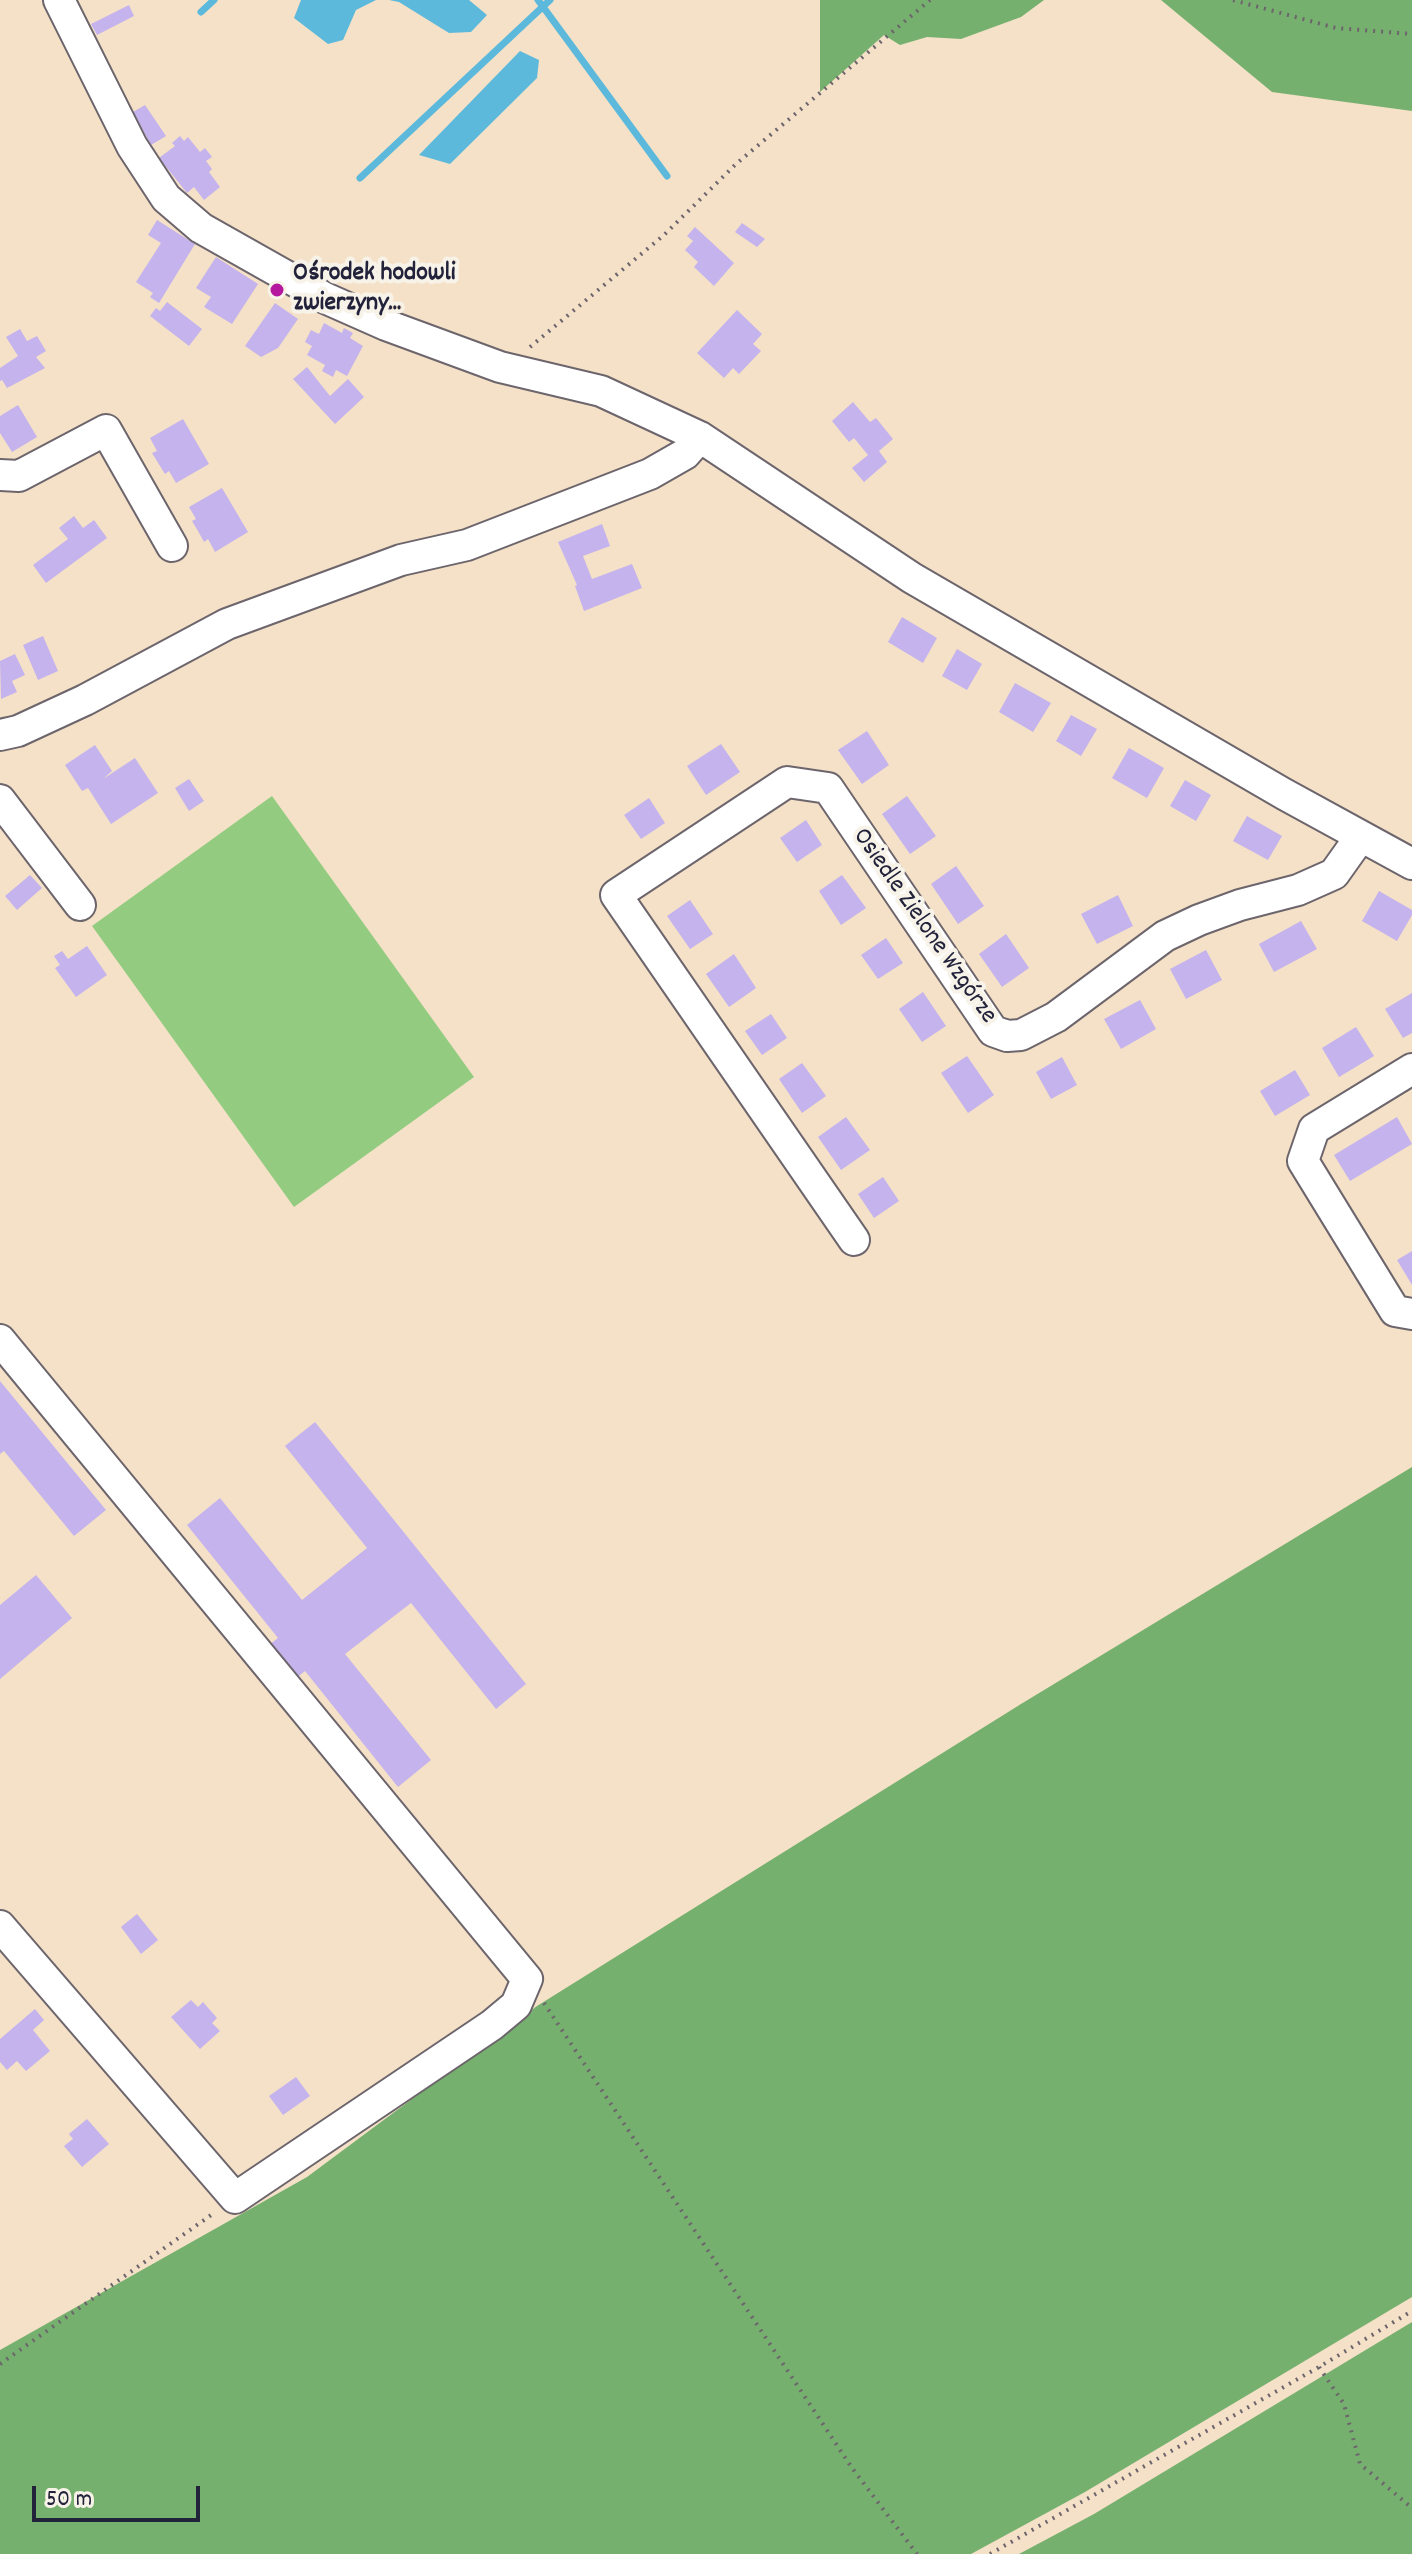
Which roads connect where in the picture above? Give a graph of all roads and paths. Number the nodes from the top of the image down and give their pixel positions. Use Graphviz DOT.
graph roads {
  1 [pos="59,0"];
  2 [pos="930,0"];
  3 [pos="1233,0"];
  4 [pos="1412,34"];
  5 [pos="500,367"];
  6 [pos="700,437"];
  7 [pos="0,475"];
  8 [pos="172,546"];
  9 [pos="0,735"];
  10 [pos="0,800"];
  11 [pos="1361,836"];
  12 [pos="1412,864"];
  13 [pos="80,905"];
  14 [pos="1412,1069"];
  15 [pos="854,1240"];
  16 [pos="1412,1314"];
  17 [pos="0,1340"];
  18 [pos="0,1926"];
  19 [pos="527,1979"];
  20 [pos="235,2198"];
  21 [pos="1412,2311"];
  22 [pos="0,2364"];
  23 [pos="1319,2367"];
  24 [pos="1412,2508"];
  25 [pos="917,2554"];
  26 [pos="990,2554"];
  1 -- 5 [label="street"];
  2 -- 5 [label="path"];
  3 -- 4 [label="path"];
  5 -- 6 [label="street"];
  6 -- 9 [label="street"];
  6 -- 11 [label="street"];
  7 -- 8 [label="street"];
  10 -- 13 [label="street"];
  11 -- 12 [label="street"];
  11 -- 15 [label="street, Osiedle Zielone Wzgórze"];
  14 -- 16 [label="street"];
  17 -- 19 [label="street"];
  18 -- 20 [label="street"];
  19 -- 20 [label="street"];
  19 -- 25 [label="path"];
  20 -- 22 [label="path"];
  21 -- 23 [label="path"];
  23 -- 24 [label="path"];
  23 -- 26 [label="path"];
}
